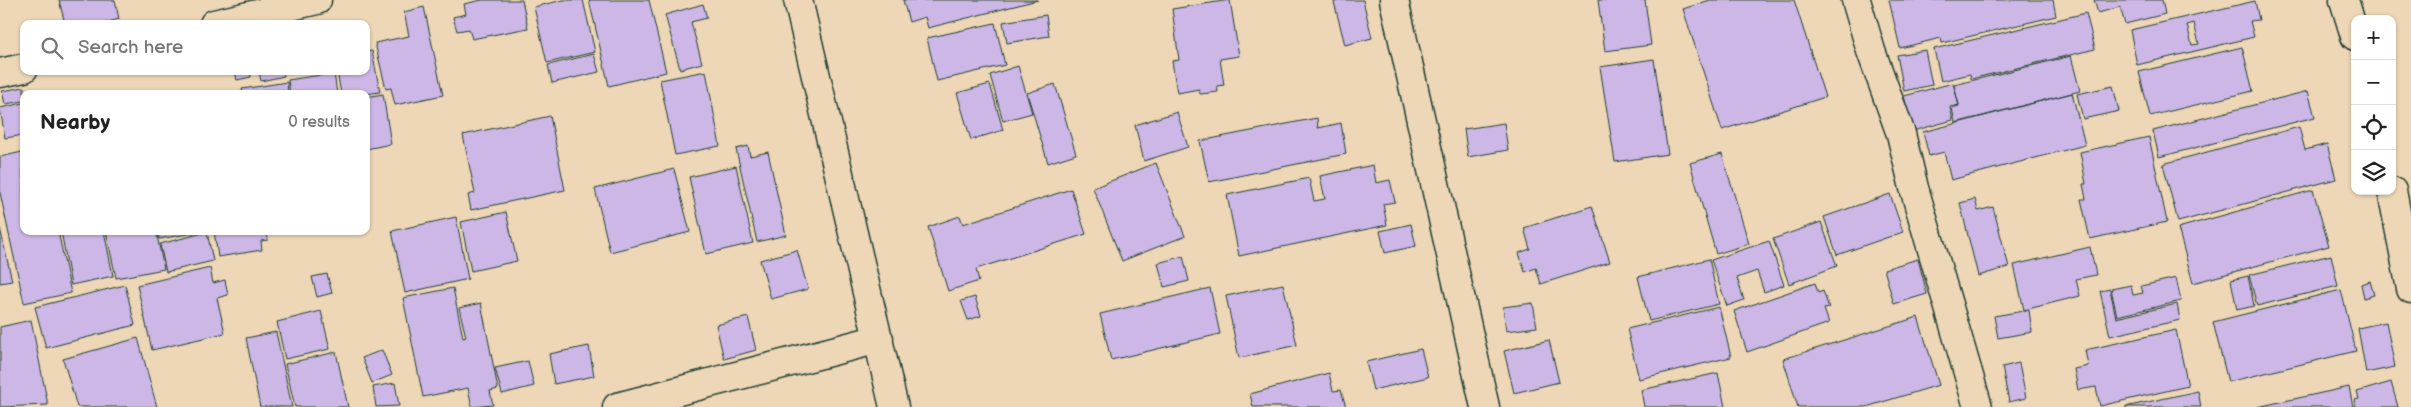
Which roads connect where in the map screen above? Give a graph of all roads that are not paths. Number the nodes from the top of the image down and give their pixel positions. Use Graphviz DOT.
graph roads {
  1 [pos="317,0"];
  2 [pos="798,0"];
  3 [pos="1394,0"];
  4 [pos="1856,0"];
  5 [pos="2344,0"];
  6 [pos="231,20"];
  7 [pos="2351,23"];
  8 [pos="20,69"];
  9 [pos="0,73"];
  10 [pos="2393,195"];
  11 [pos="2411,289"];
  12 [pos="879,340"];
  13 [pos="617,407"];
  14 [pos="894,407"];
  15 [pos="1485,407"];
  16 [pos="1978,407"];
  1 -- 6 [label="street"];
  2 -- 12 [label="street"];
  3 -- 15 [label="street"];
  4 -- 16 [label="street"];
  5 -- 7 [label="street"];
  8 -- 9 [label="street"];
  10 -- 11 [label="street"];
  12 -- 13 [label="street"];
  12 -- 14 [label="street"];
}
